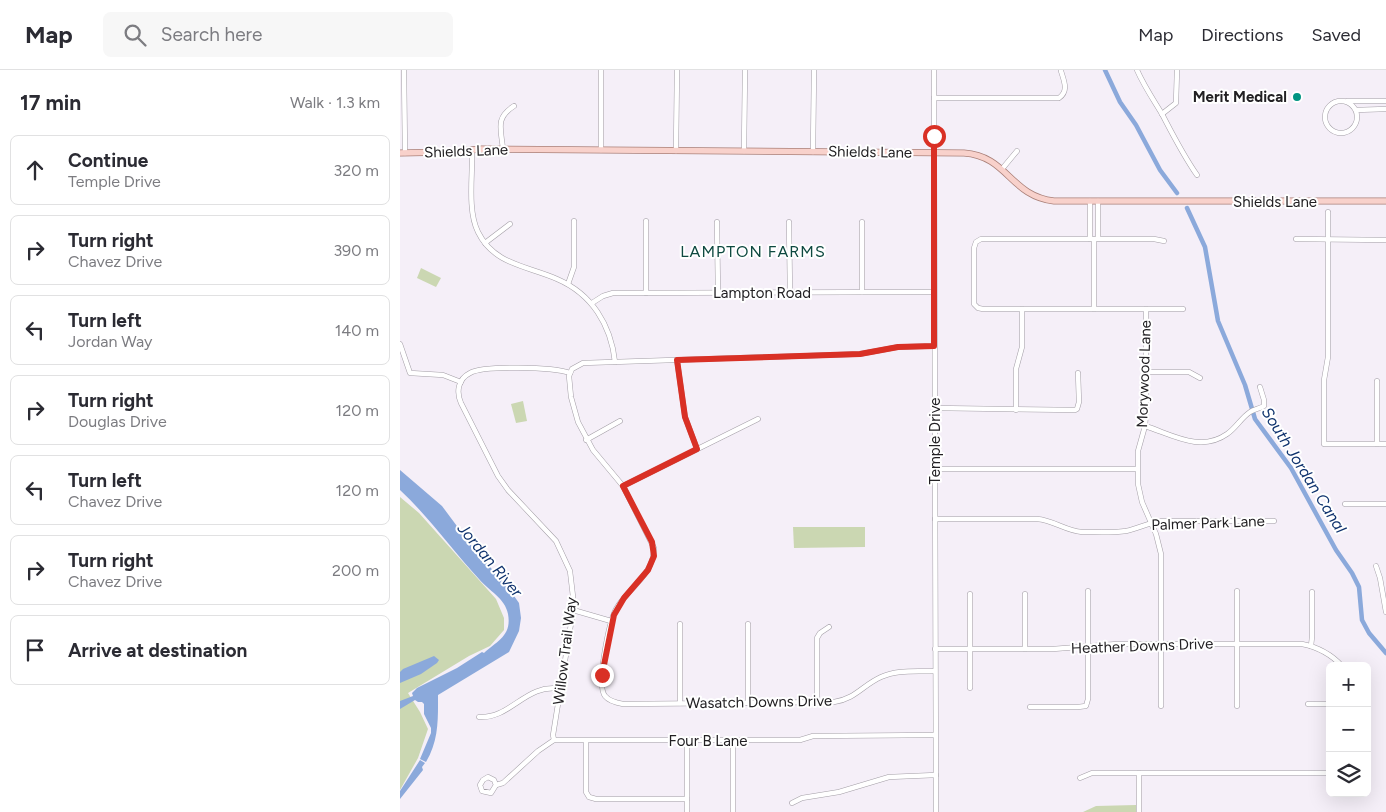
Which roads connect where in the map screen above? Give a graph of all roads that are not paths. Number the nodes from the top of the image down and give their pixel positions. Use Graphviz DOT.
graph roads {
  1 [pos="404,70"];
  2 [pos="601,70"];
  3 [pos="677,70"];
  4 [pos="745,70"];
  5 [pos="814,70"];
  6 [pos="934,70"];
  7 [pos="1137,70"];
  8 [pos="1177,70"];
  9 [pos="1062,71"];
  10 [pos="402,94"];
  11 [pos="934,98"];
  12 [pos="1386,100"];
  13 [pos="1347,102"];
  14 [pos="514,106"];
  15 [pos="1386,109"];
  16 [pos="1356,110"];
  17 [pos="1162,114"];
  18 [pos="472,149"];
  19 [pos="503,149"];
  20 [pos="601,150"];
  21 [pos="676,151"];
  22 [pos="744,151"];
  23 [pos="1017,151"];
  24 [pos="813,152"];
  25 [pos="402,153"];
  26 [pos="934,153"];
  27 [pos="1002,169"];
  28 [pos="1197,175"];
  29 [pos="1090,201"];
  30 [pos="1098,201"];
  31 [pos="1386,201"];
  32 [pos="1328,212"];
  33 [pos="574,221"];
  34 [pos="646,222"];
  35 [pos="717,222"];
  36 [pos="789,222"];
  37 [pos="862,222"];
  38 [pos="510,224"];
  39 [pos="1094,239"];
  40 [pos="1296,239"];
  41 [pos="1328,239"];
  42 [pos="1386,240"];
  43 [pos="1164,241"];
  44 [pos="485,243"];
  45 [pos="568,284"];
  46 [pos="862,292"];
  47 [pos="934,292"];
  48 [pos="646,293"];
  49 [pos="718,293"];
  50 [pos="790,293"];
  51 [pos="592,303"];
  52 [pos="1022,309"];
  53 [pos="1094,309"];
  54 [pos="1146,309"];
  55 [pos="1183,309"];
  56 [pos="400,344"];
  57 [pos="934,346"];
  58 [pos="677,360"];
  59 [pos="615,362"];
  60 [pos="1146,372"];
  61 [pos="570,373"];
  62 [pos="1078,373"];
  63 [pos="1200,378"];
  64 [pos="1377,381"];
  65 [pos="461,382"];
  66 [pos="1260,387"];
  67 [pos="935,408"];
  68 [pos="1016,410"];
  69 [pos="758,419"];
  70 [pos="620,421"];
  71 [pos="1145,426"];
  72 [pos="586,440"];
  73 [pos="1377,444"];
  74 [pos="1386,444"];
  75 [pos="697,449"];
  76 [pos="935,469"];
  77 [pos="1137,469"];
  78 [pos="623,486"];
  79 [pos="1345,504"];
  80 [pos="1386,504"];
  81 [pos="935,519"];
  82 [pos="1274,521"];
  83 [pos="1152,522"];
  84 [pos="1376,566"];
  85 [pos="1384,583"];
  86 [pos="1088,591"];
  87 [pos="1237,591"];
  88 [pos="1312,592"];
  89 [pos="970,594"];
  90 [pos="1025,594"];
  91 [pos="573,610"];
  92 [pos="1386,612"];
  93 [pos="611,622"];
  94 [pos="680,624"];
  95 [pos="748,624"];
  96 [pos="829,627"];
  97 [pos="1161,644"];
  98 [pos="1237,644"];
  99 [pos="1088,646"];
  100 [pos="1310,646"];
  101 [pos="1025,648"];
  102 [pos="935,649"];
  103 [pos="970,649"];
  104 [pos="1338,662"];
  105 [pos="935,671"];
  106 [pos="970,688"];
  107 [pos="560,689"];
  108 [pos="817,702"];
  109 [pos="680,703"];
  110 [pos="748,703"];
  111 [pos="1308,704"];
  112 [pos="1326,704"];
  113 [pos="1161,706"];
  114 [pos="1237,706"];
  115 [pos="1030,707"];
  116 [pos="479,717"];
  117 [pos="935,735"];
  118 [pos="554,740"];
  119 [pos="733,740"];
  120 [pos="586,741"];
  121 [pos="688,741"];
  122 [pos="1139,773"];
  123 [pos="1326,773"];
  124 [pos="936,775"];
  125 [pos="1080,778"];
  126 [pos="496,785"];
  127 [pos="687,799"];
  128 [pos="792,803"];
  129 [pos="687,812"];
  130 [pos="733,812"];
  131 [pos="936,812"];
  132 [pos="1139,812"];
  1 -- 10 [label="street"];
  2 -- 20 [label="street"];
  3 -- 21 [label="street"];
  4 -- 22 [label="street"];
  5 -- 24 [label="street"];
  6 -- 11 [label="street, Temple Drive"];
  7 -- 17 [label="street"];
  8 -- 17 [label="street"];
  9 -- 11 [label="street"];
  10 -- 25 [label="street"];
  11 -- 26 [label="street, Temple Drive"];
  12 -- 13 [label="street"];
  13 -- 16 [label="street"];
  13 -- 16 [label="street"];
  14 -- 19 [label="street"];
  15 -- 16 [label="street"];
  17 -- 28 [label="street"];
  18 -- 19 [label="main road, Shields Lane"];
  18 -- 25 [label="main road, Shields Lane"];
  18 -- 44 [label="street"];
  19 -- 20 [label="main road, Shields Lane"];
  20 -- 21 [label="main road, Shields Lane"];
  21 -- 22 [label="main road, Shields Lane"];
  22 -- 24 [label="main road, Shields Lane"];
  23 -- 27 [label="street"];
  24 -- 26 [label="main road, Shields Lane"];
  26 -- 27 [label="main road, Shields Lane"];
  26 -- 47 [label="street, Temple Drive"];
  27 -- 29 [label="main road, Shields Lane"];
  29 -- 30 [label="main road, Shields Lane"];
  29 -- 39 [label="street"];
  30 -- 31 [label="main road, Shields Lane"];
  30 -- 39 [label="street"];
  32 -- 41 [label="street"];
  33 -- 45 [label="street"];
  34 -- 48 [label="street"];
  35 -- 49 [label="street"];
  36 -- 50 [label="street"];
  37 -- 46 [label="street"];
  38 -- 44 [label="street"];
  39 -- 43 [label="street"];
  39 -- 52 [label="street"];
  39 -- 53 [label="street"];
  40 -- 41 [label="street"];
  41 -- 42 [label="street"];
  41 -- 73 [label="street"];
  44 -- 45 [label="street"];
  45 -- 51 [label="street"];
  46 -- 47 [label="street, Lampton Road"];
  46 -- 50 [label="street, Lampton Road"];
  47 -- 57 [label="street, Temple Drive"];
  48 -- 49 [label="street, Lampton Road"];
  48 -- 51 [label="street, Lampton Road"];
  49 -- 50 [label="street, Lampton Road"];
  51 -- 59 [label="street"];
  52 -- 53 [label="street"];
  52 -- 68 [label="street"];
  53 -- 54 [label="street"];
  54 -- 55 [label="street"];
  54 -- 60 [label="street, Morywood Lane"];
  56 -- 65 [label="street"];
  57 -- 58 [label="street"];
  57 -- 67 [label="street, Temple Drive"];
  58 -- 59 [label="street"];
  58 -- 75 [label="street"];
  59 -- 61 [label="street"];
  60 -- 63 [label="street"];
  60 -- 71 [label="street, Morywood Lane"];
  61 -- 65 [label="street"];
  61 -- 72 [label="street"];
  62 -- 68 [label="street"];
  64 -- 73 [label="street"];
  65 -- 91 [label="street, Willow Trail Way"];
  66 -- 71 [label="street"];
  67 -- 68 [label="street"];
  67 -- 76 [label="street, Temple Drive"];
  69 -- 75 [label="street"];
  70 -- 72 [label="street"];
  71 -- 77 [label="street, Morywood Lane"];
  72 -- 78 [label="street"];
  73 -- 74 [label="street"];
  75 -- 78 [label="street"];
  76 -- 77 [label="street"];
  76 -- 81 [label="street, Temple Drive"];
  77 -- 83 [label="street, Morywood Lane"];
  78 -- 93 [label="street"];
  79 -- 80 [label="street"];
  81 -- 83 [label="street, Palmer Park Lane"];
  81 -- 102 [label="street, Temple Drive"];
  82 -- 83 [label="street, Palmer Park Lane"];
  83 -- 97 [label="street, Morywood Lane"];
  84 -- 85 [label="street"];
  85 -- 92 [label="street"];
  86 -- 99 [label="street"];
  87 -- 98 [label="street"];
  88 -- 100 [label="street"];
  89 -- 103 [label="street"];
  90 -- 101 [label="street"];
  91 -- 93 [label="street"];
  91 -- 107 [label="street, Willow Trail Way"];
  93 -- 109 [label="street, Wasatch Downs Drive"];
  94 -- 109 [label="street"];
  95 -- 110 [label="street"];
  96 -- 108 [label="street"];
  97 -- 98 [label="street, Heather Downs Drive"];
  97 -- 99 [label="street, Heather Downs Drive"];
  97 -- 113 [label="street, Morywood Lane"];
  98 -- 100 [label="street, Heather Downs Drive"];
  98 -- 114 [label="street"];
  99 -- 101 [label="street, Heather Downs Drive"];
  99 -- 115 [label="street"];
  100 -- 104 [label="street, Heather Downs Drive"];
  101 -- 103 [label="street, Heather Downs Drive"];
  102 -- 103 [label="street, Heather Downs Drive"];
  102 -- 105 [label="street, Temple Drive"];
  103 -- 106 [label="street"];
  105 -- 108 [label="street, Wasatch Downs Drive"];
  105 -- 117 [label="street, Temple Drive"];
  107 -- 116 [label="street"];
  107 -- 118 [label="street, Willow Trail Way"];
  108 -- 110 [label="street, Wasatch Downs Drive"];
  109 -- 110 [label="street, Wasatch Downs Drive"];
  111 -- 112 [label="street"];
  117 -- 119 [label="street, Four B Lane"];
  117 -- 124 [label="street, Temple Drive"];
  118 -- 120 [label="street, Four B Lane"];
  118 -- 126 [label="street"];
  119 -- 121 [label="street, Four B Lane"];
  119 -- 130 [label="street"];
  120 -- 121 [label="street, Four B Lane"];
  120 -- 127 [label="street"];
  121 -- 127 [label="street"];
  122 -- 123 [label="street"];
  122 -- 125 [label="street"];
  122 -- 132 [label="street"];
  124 -- 128 [label="street"];
  124 -- 131 [label="street, Temple Drive"];
  127 -- 129 [label="street"];
}
